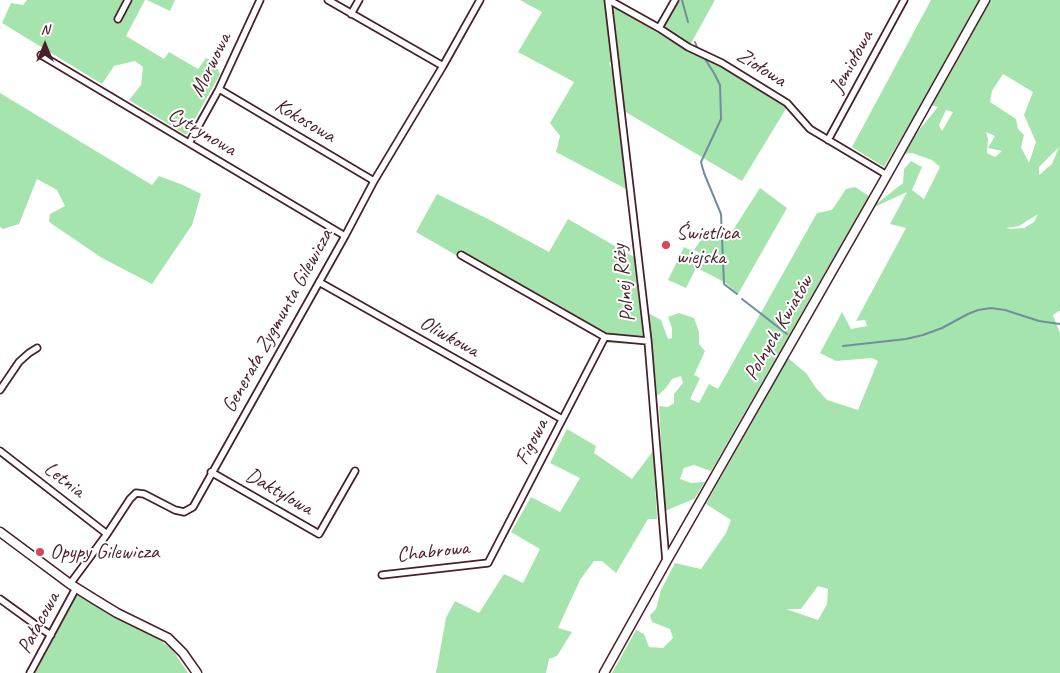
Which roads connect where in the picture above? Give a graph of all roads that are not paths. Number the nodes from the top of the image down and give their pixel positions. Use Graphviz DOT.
graph roads {
  1 [pos="128,0"];
  2 [pos="260,0"];
  3 [pos="328,0"];
  4 [pos="358,0"];
  5 [pos="480,0"];
  6 [pos="608,0"];
  7 [pos="676,0"];
  8 [pos="904,0"];
  9 [pos="984,0"];
  10 [pos="351,14"];
  11 [pos="118,19"];
  12 [pos="659,28"];
  13 [pos="41,55"];
  14 [pos="443,66"];
  15 [pos="219,89"];
  16 [pos="828,140"];
  17 [pos="189,143"];
  18 [pos="887,175"];
  19 [pos="374,181"];
  20 [pos="345,236"];
  21 [pos="461,255"];
  22 [pos="319,282"];
  23 [pos="605,336"];
  24 [pos="648,341"];
  25 [pos="37,348"];
  26 [pos="0,390"];
  27 [pos="562,419"];
  28 [pos="0,451"];
  29 [pos="355,471"];
  30 [pos="211,472"];
  31 [pos="0,532"];
  32 [pos="108,534"];
  33 [pos="666,562"];
  34 [pos="488,563"];
  35 [pos="382,575"];
  36 [pos="73,586"];
  37 [pos="0,599"];
  38 [pos="52,635"];
  39 [pos="30,673"];
  40 [pos="197,673"];
  41 [pos="604,673"];
  1 -- 11 [label="street"];
  2 -- 15 [label="street, Morwowa"];
  3 -- 10 [label="street"];
  4 -- 10 [label="street"];
  5 -- 14 [label="street, Generała Zygmunta Gilewicza"];
  6 -- 12 [label="street, Ziołowa"];
  6 -- 24 [label="street, Polnej Róży"];
  7 -- 12 [label="street"];
  8 -- 16 [label="street, Jemiołowa"];
  9 -- 18 [label="street, Polnych Kwiatów"];
  10 -- 14 [label="street"];
  12 -- 16 [label="street, Ziołowa"];
  13 -- 17 [label="street, Cytrynowa"];
  14 -- 19 [label="street, Generała Zygmunta Gilewicza"];
  15 -- 17 [label="street, Morwowa"];
  15 -- 19 [label="street, Kokosowa"];
  16 -- 18 [label="street, Ziołowa"];
  17 -- 20 [label="street, Cytrynowa"];
  18 -- 33 [label="street, Polnych Kwiatów"];
  19 -- 20 [label="street, Generała Zygmunta Gilewicza"];
  20 -- 22 [label="street, Generała Zygmunta Gilewicza"];
  21 -- 23 [label="street"];
  22 -- 27 [label="street, Oliwkowa"];
  22 -- 30 [label="street, Generała Zygmunta Gilewicza"];
  23 -- 24 [label="street"];
  23 -- 27 [label="street, Figowa"];
  24 -- 33 [label="street, Polnej Róży"];
  25 -- 26 [label="street"];
  27 -- 34 [label="street, Figowa"];
  28 -- 32 [label="street, Letnia"];
  29 -- 30 [label="street, Daktylowa"];
  30 -- 32 [label="street, Generała Zygmunta Gilewicza"];
  31 -- 36 [label="street"];
  32 -- 36 [label="street, Generała Zygmunta Gilewicza"];
  33 -- 41 [label="street, Polnych Kwiatów"];
  34 -- 35 [label="street, Chabrowa"];
  36 -- 38 [label="street, Pałacowa"];
  36 -- 40 [label="street"];
  37 -- 38 [label="street"];
  38 -- 39 [label="street, Pałacowa"];
}
